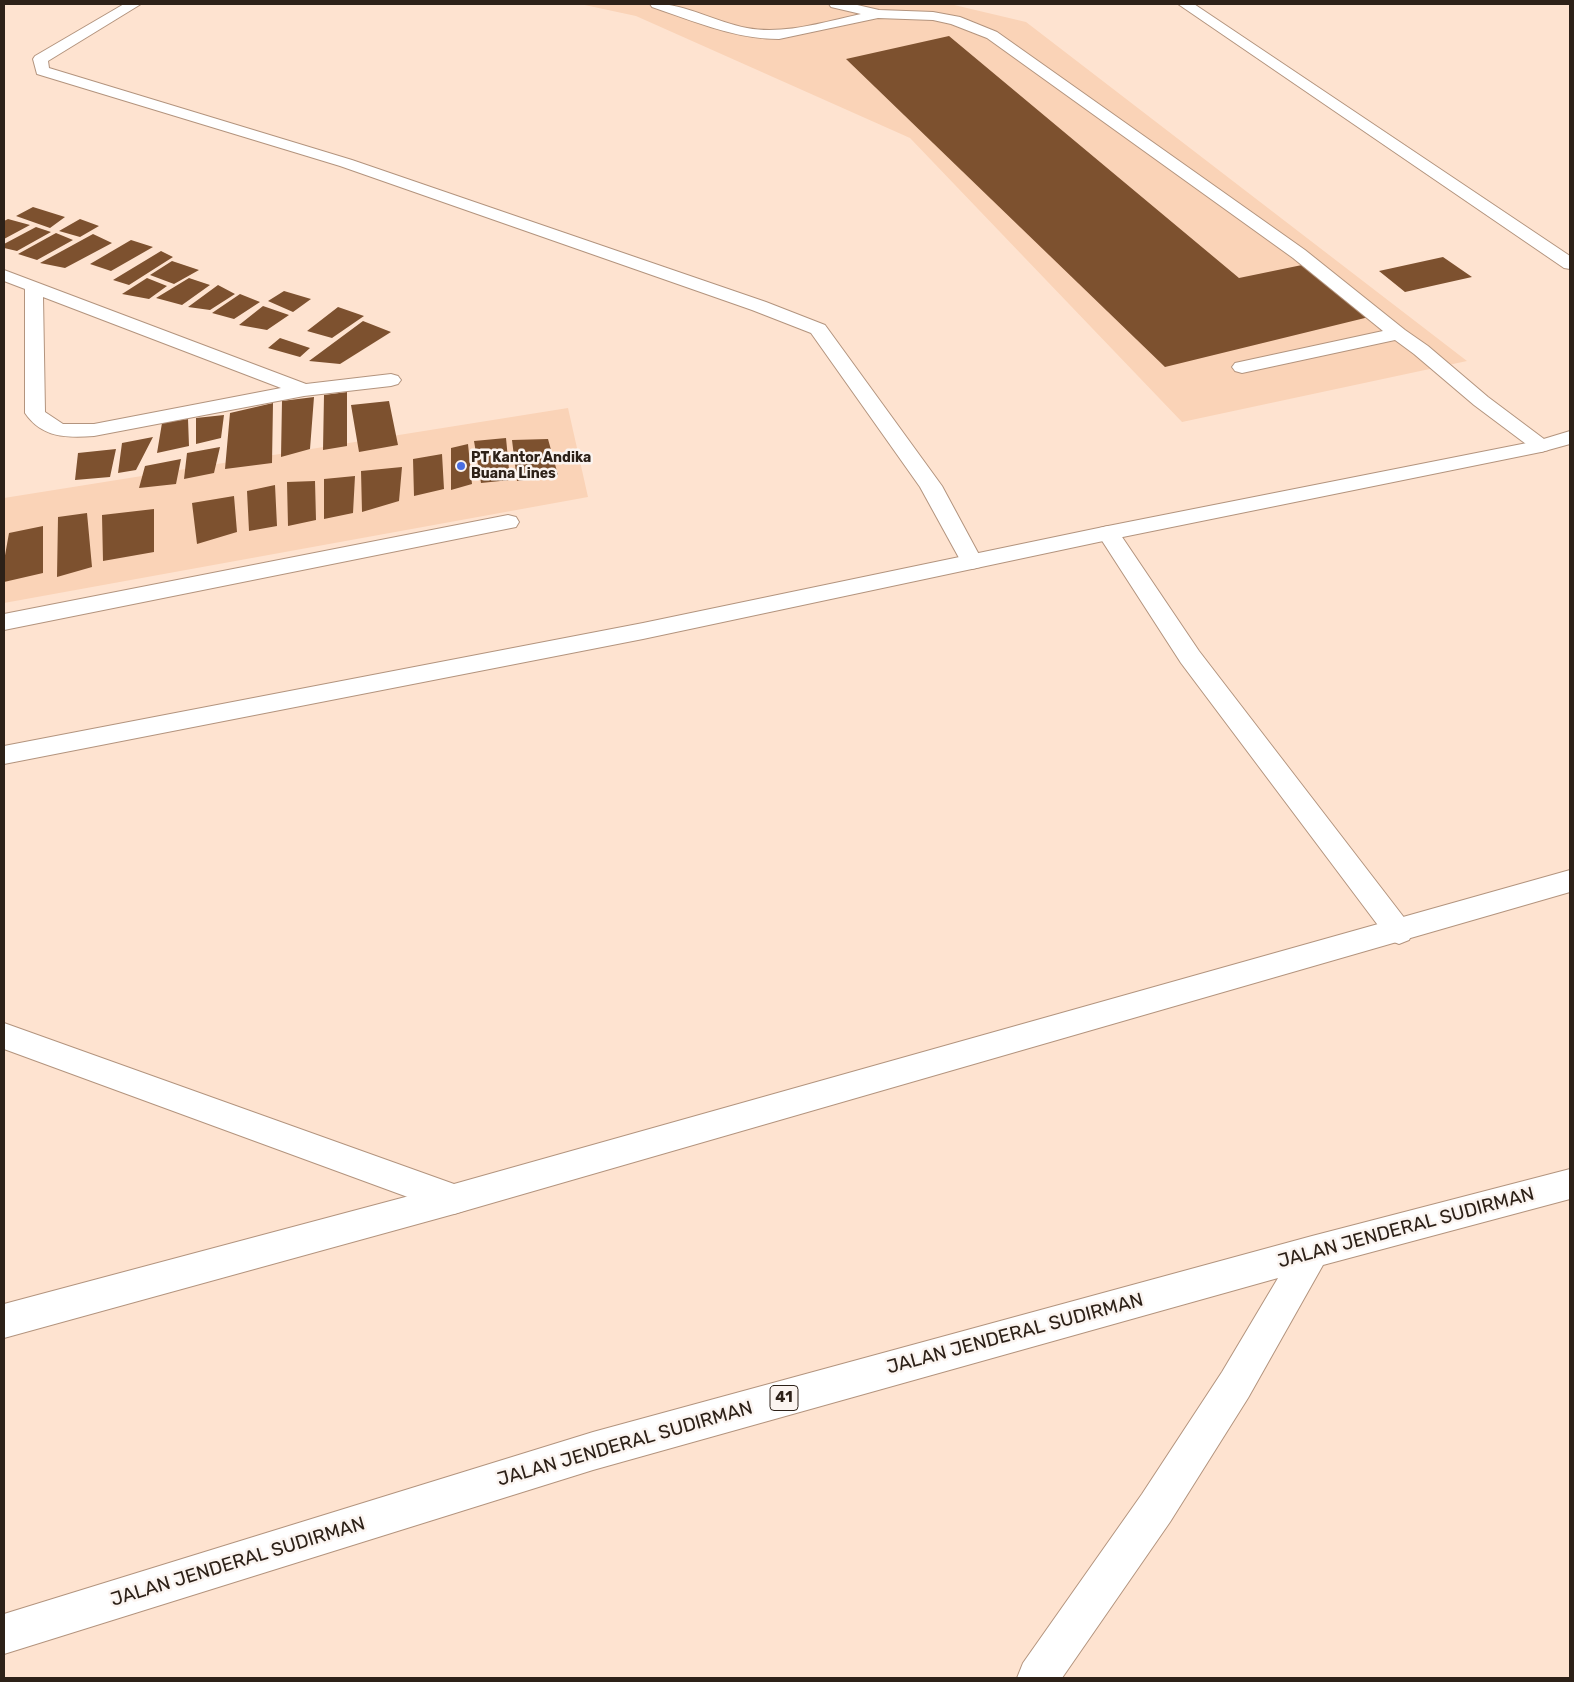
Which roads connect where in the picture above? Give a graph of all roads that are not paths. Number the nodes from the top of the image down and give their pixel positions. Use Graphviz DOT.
graph roads {
  1 [pos="134,4"];
  2 [pos="657,4"];
  3 [pos="836,4"];
  4 [pos="1185,4"];
  5 [pos="878,14"];
  6 [pos="1570,264"];
  7 [pos="4,275"];
  8 [pos="34,286"];
  9 [pos="1398,334"];
  10 [pos="1242,367"];
  11 [pos="391,380"];
  12 [pos="304,390"];
  13 [pos="1570,437"];
  14 [pos="1541,446"];
  15 [pos="508,522"];
  16 [pos="1108,533"];
  17 [pos="972,562"];
  18 [pos="4,622"];
  19 [pos="4,755"];
  20 [pos="1570,882"];
  21 [pos="1399,932"];
  22 [pos="4,1036"];
  23 [pos="1570,1184"];
  24 [pos="454,1199"];
  25 [pos="1312,1252"];
  26 [pos="4,1321"];
  27 [pos="4,1634"];
  28 [pos="1038,1678"];
  1 -- 17 [label="main road"];
  2 -- 5 [label="main road"];
  3 -- 5 [label="main road"];
  4 -- 6 [label="main road"];
  5 -- 9 [label="main road"];
  7 -- 8 [label="main road"];
  8 -- 12 [label="main road"];
  8 -- 12 [label="main road"];
  9 -- 10 [label="main road"];
  9 -- 14 [label="main road"];
  11 -- 12 [label="main road"];
  13 -- 14 [label="main road"];
  14 -- 16 [label="main road"];
  15 -- 18 [label="main road"];
  16 -- 17 [label="main road"];
  16 -- 21 [label="main road"];
  17 -- 19 [label="main road"];
  20 -- 21 [label="main road"];
  21 -- 24 [label="main road"];
  22 -- 24 [label="main road"];
  23 -- 25 [label="main road, JALAN JENDERAL SUDIRMAN / 41"];
  24 -- 26 [label="main road"];
  25 -- 27 [label="main road, JALAN JENDERAL SUDIRMAN / 41"];
  25 -- 28 [label="main road"];
}
